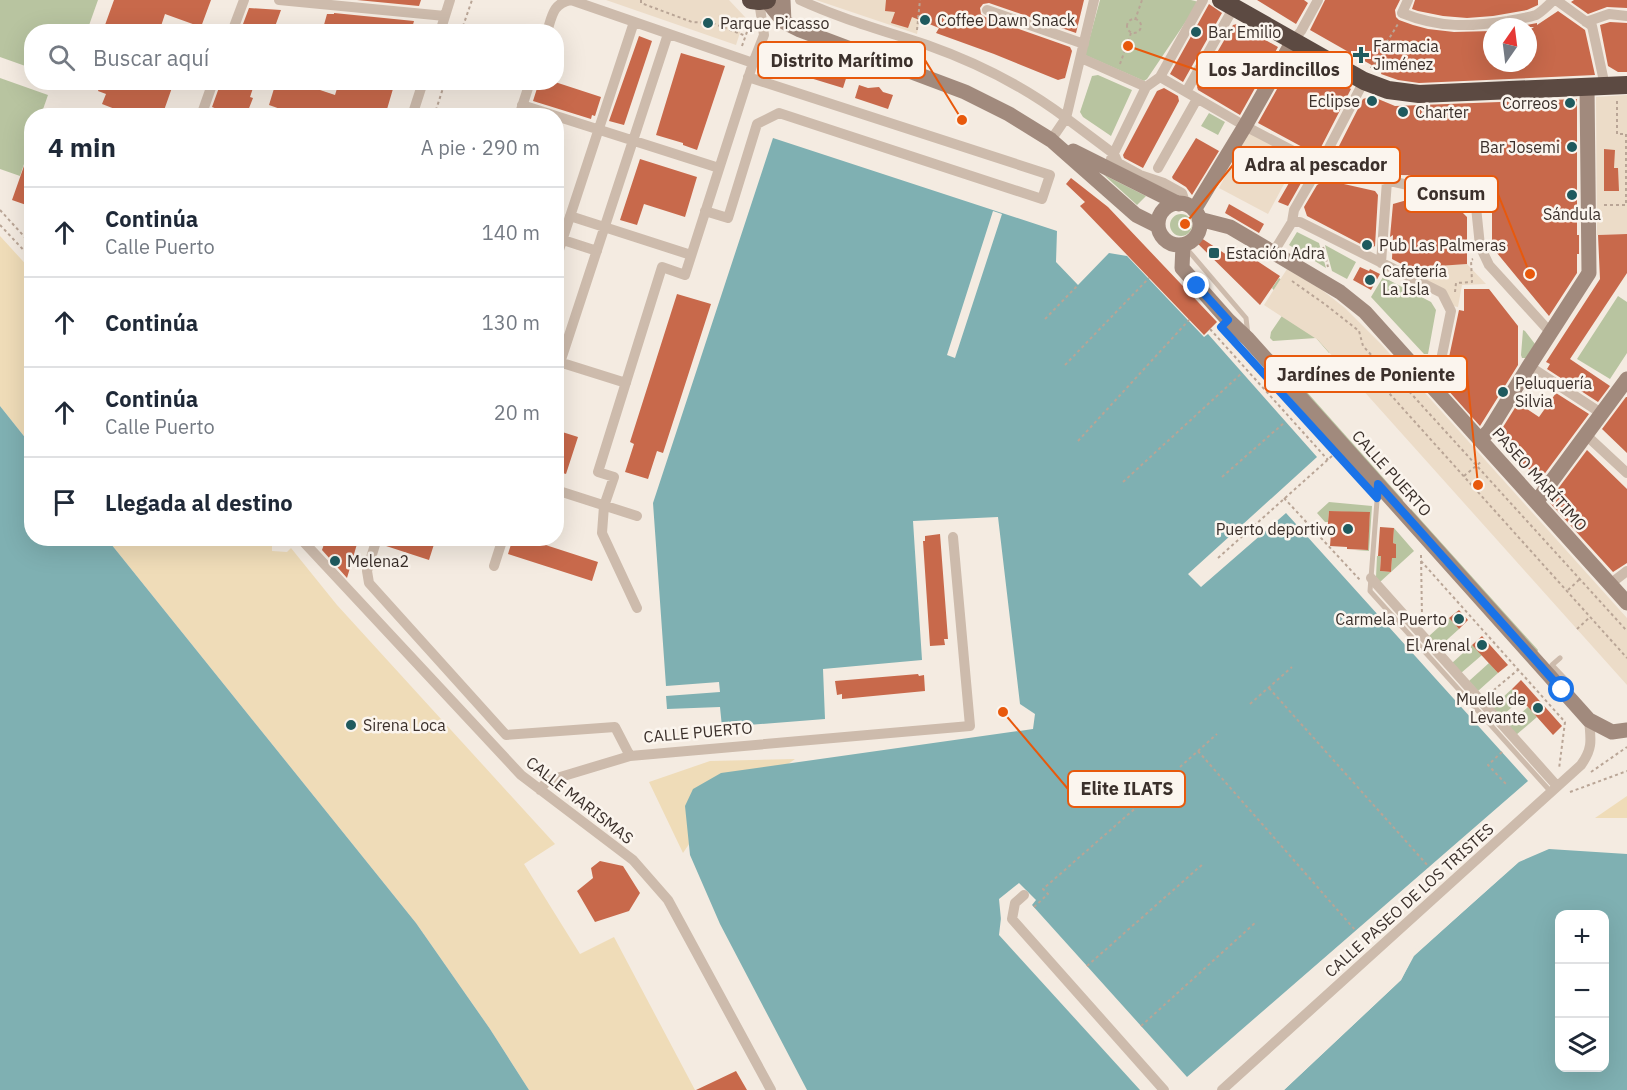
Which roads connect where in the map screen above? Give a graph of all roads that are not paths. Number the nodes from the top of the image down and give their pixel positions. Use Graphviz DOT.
graph roads {
  1 [pos="244,0"];
  2 [pos="279,0"];
  3 [pos="450,0"];
  4 [pos="760,0"];
  5 [pos="783,0"];
  6 [pos="800,0"];
  7 [pos="1094,0"];
  8 [pos="1203,0"];
  9 [pos="1318,0"];
  10 [pos="1408,0"];
  11 [pos="1555,0"];
  12 [pos="1228,4"];
  13 [pos="987,10"];
  14 [pos="445,16"];
  15 [pos="1627,16"];
  16 [pos="634,22"];
  17 [pos="784,22"];
  18 [pos="1586,22"];
  19 [pos="235,24"];
  20 [pos="442,24"];
  21 [pos="549,24"];
  22 [pos="668,34"];
  23 [pos="1293,41"];
  24 [pos="1084,44"];
  25 [pos="1081,58"];
  26 [pos="753,63"];
  27 [pos="748,77"];
  28 [pos="1160,77"];
  29 [pos="1364,81"];
  30 [pos="1617,85"];
  31 [pos="1146,87"];
  32 [pos="1587,87"];
  33 [pos="210,90"];
  34 [pos="420,90"];
  35 [pos="527,90"];
  36 [pos="1186,92"];
  37 [pos="1197,99"];
  38 [pos="204,108"];
  39 [pos="415,108"];
  40 [pos="522,108"];
  41 [pos="564,118"];
  42 [pos="1066,118"];
  43 [pos="1245,126"];
  44 [pos="599,129"];
  45 [pos="1051,140"];
  46 [pos="633,141"];
  47 [pos="1114,154"];
  48 [pos="1320,165"];
  49 [pos="719,168"];
  50 [pos="1106,168"];
  51 [pos="1158,168"];
  52 [pos="1387,181"];
  53 [pos="1190,209"];
  54 [pos="705,210"];
  55 [pos="570,216"];
  56 [pos="1292,222"];
  57 [pos="1158,226"];
  58 [pos="605,227"];
  59 [pos="564,230"];
  60 [pos="564,240"];
  61 [pos="1183,244"];
  62 [pos="597,251"];
  63 [pos="1273,253"];
  64 [pos="691,255"];
  65 [pos="1381,263"];
  66 [pos="1551,332"];
  67 [pos="564,347"];
  68 [pos="564,363"];
  69 [pos="1528,366"];
  70 [pos="1627,379"];
  71 [pos="1427,380"];
  72 [pos="626,383"];
  73 [pos="1601,413"];
  74 [pos="1586,435"];
  75 [pos="1480,440"];
  76 [pos="1627,473"];
  77 [pos="1378,484"];
  78 [pos="564,493"];
  79 [pos="1537,501"];
  80 [pos="604,506"];
  81 [pos="637,516"];
  82 [pos="953,537"];
  83 [pos="307,546"];
  84 [pos="375,546"];
  85 [pos="500,546"];
  86 [pos="494,566"];
  87 [pos="1627,571"];
  88 [pos="1371,578"];
  89 [pos="1610,584"];
  90 [pos="1627,603"];
  91 [pos="637,608"];
  92 [pos="1560,658"];
  93 [pos="1562,690"];
  94 [pos="1589,720"];
  95 [pos="1627,730"];
  96 [pos="630,756"];
  97 [pos="1554,789"];
  98 [pos="540,790"];
  99 [pos="1023,895"];
  100 [pos="771,1090"];
  101 [pos="1164,1090"];
  102 [pos="1222,1090"];
  1 -- 19 [label="street"];
  2 -- 14 [label="street"];
  3 -- 14 [label="street"];
  4 -- 17 [label="street"];
  4 -- 26 [label="street"];
  5 -- 17 [label="street"];
  6 -- 42 [label="street"];
  7 -- 24 [label="street"];
  8 -- 28 [label="street"];
  9 -- 23 [label="street"];
  10 -- 11 [label="street"];
  11 -- 18 [label="street"];
  12 -- 23 [label="highway"];
  12 -- 36 [label="street"];
  13 -- 24 [label="street"];
  14 -- 20 [label="street"];
  15 -- 18 [label="street"];
  16 -- 21 [label="street"];
  16 -- 22 [label="street"];
  16 -- 44 [label="street"];
  17 -- 45 [label="street"];
  18 -- 30 [label="street"];
  22 -- 26 [label="street"];
  22 -- 46 [label="street"];
  23 -- 29 [label="highway"];
  23 -- 43 [label="street"];
  24 -- 25 [label="street"];
  25 -- 31 [label="street"];
  25 -- 42 [label="street"];
  26 -- 27 [label="street"];
  27 -- 49 [label="street"];
  27 -- 54 [label="street"];
  28 -- 31 [label="street"];
  28 -- 36 [label="street"];
  29 -- 32 [label="highway"];
  29 -- 48 [label="street"];
  30 -- 32 [label="highway"];
  31 -- 47 [label="street"];
  32 -- 66 [label="street"];
  33 -- 38 [label="street"];
  34 -- 39 [label="street"];
  35 -- 40 [label="street"];
  36 -- 37 [label="street"];
  37 -- 43 [label="street"];
  37 -- 51 [label="street"];
  41 -- 44 [label="street"];
  42 -- 45 [label="street"];
  42 -- 47 [label="street"];
  43 -- 48 [label="street"];
  43 -- 53 [label="street"];
  44 -- 46 [label="street"];
  44 -- 55 [label="street"];
  45 -- 50 [label="street, PASEO MARÍTIMO"];
  45 -- 57 [label="street"];
  46 -- 49 [label="street"];
  46 -- 58 [label="street"];
  47 -- 50 [label="street"];
  47 -- 53 [label="street"];
  48 -- 52 [label="street"];
  48 -- 56 [label="street"];
  49 -- 54 [label="street"];
  50 -- 53 [label="street, PASEO MARÍTIMO"];
  52 -- 65 [label="street"];
  52 -- 66 [label="street"];
  53 -- 57 [label="street"];
  53 -- 61 [label="street"];
  53 -- 63 [label="street, PASEO MARÍTIMO"];
  54 -- 64 [label="street"];
  55 -- 58 [label="street"];
  55 -- 59 [label="street"];
  56 -- 63 [label="street"];
  56 -- 65 [label="street"];
  57 -- 61 [label="street"];
  58 -- 62 [label="street"];
  58 -- 64 [label="street"];
  60 -- 62 [label="street"];
  61 -- 77 [label="street, CALLE PUERTO"];
  62 -- 67 [label="street"];
  63 -- 71 [label="street, PASEO MARÍTIMO"];
  64 -- 72 [label="street"];
  65 -- 71 [label="street"];
  66 -- 69 [label="street"];
  68 -- 72 [label="street"];
  69 -- 73 [label="street"];
  69 -- 75 [label="street"];
  70 -- 73 [label="street"];
  71 -- 75 [label="street, PASEO MARÍTIMO"];
  72 -- 80 [label="street"];
  73 -- 74 [label="street"];
  74 -- 76 [label="street"];
  74 -- 79 [label="street"];
  75 -- 79 [label="street, PASEO MARÍTIMO"];
  77 -- 88 [label="lane"];
  77 -- 93 [label="street, CALLE PUERTO"];
  78 -- 80 [label="street"];
  79 -- 89 [label="street, PASEO MARÍTIMO"];
  80 -- 81 [label="street"];
  80 -- 91 [label="street"];
  82 -- 96 [label="street, CALLE PUERTO"];
  83 -- 98 [label="street, CALLE MARISMAS"];
  84 -- 96 [label="street, CALLE PUERTO"];
  85 -- 86 [label="street"];
  87 -- 89 [label="street"];
  88 -- 97 [label="street"];
  88 -- 97 [label="lane"];
  89 -- 90 [label="street, PASEO MARÍTIMO"];
  92 -- 93 [label="lane"];
  93 -- 94 [label="street, CALLE PUERTO"];
  94 -- 95 [label="street"];
  94 -- 97 [label="street, CALLE PASEO DE LOS TRISTES"];
  96 -- 98 [label="street"];
  97 -- 102 [label="street, CALLE PASEO DE LOS TRISTES"];
  98 -- 100 [label="street, CALLE MARISMAS"];
  99 -- 101 [label="street"];
}
